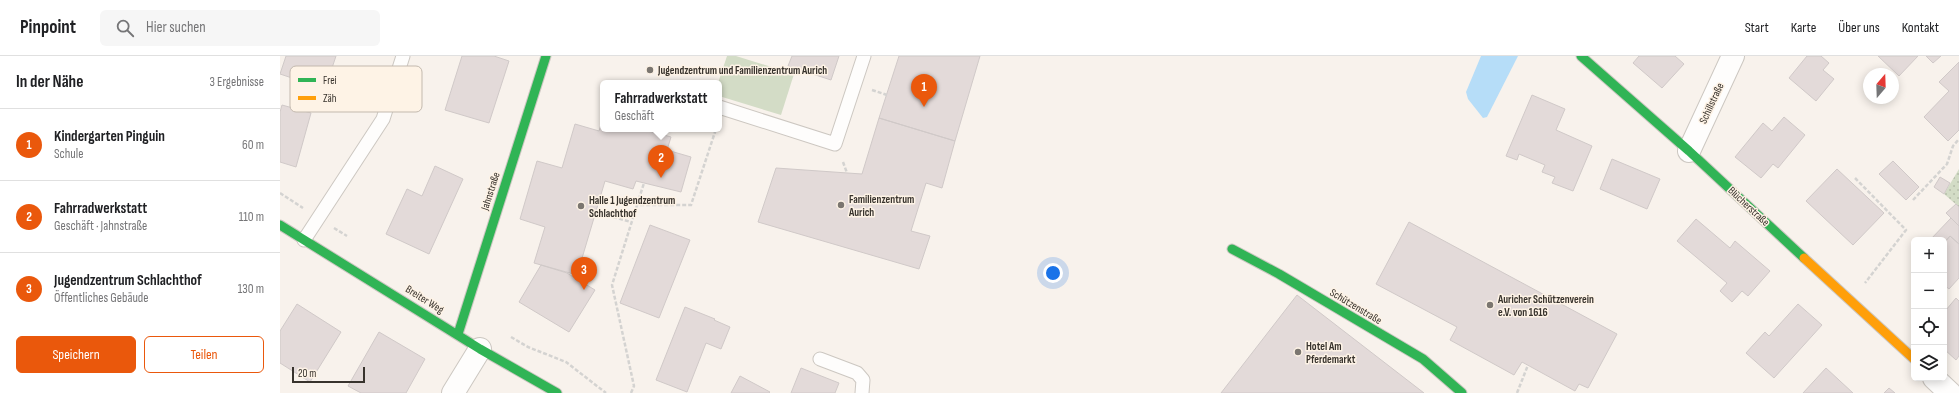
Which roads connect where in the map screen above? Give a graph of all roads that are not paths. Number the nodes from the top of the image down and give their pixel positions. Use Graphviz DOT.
graph roads {
  1 [pos="403,56"];
  2 [pos="546,56"];
  3 [pos="864,56"];
  4 [pos="1581,56"];
  5 [pos="1733,56"];
  6 [pos="400,66"];
  7 [pos="722,109"];
  8 [pos="385,112"];
  9 [pos="1689,151"];
  10 [pos="280,225"];
  11 [pos="304,240"];
  12 [pos="1232,249"];
  13 [pos="458,334"];
  14 [pos="480,349"];
  15 [pos="1911,356"];
  16 [pos="820,358"];
  17 [pos="1937,381"];
  18 [pos="453,393"];
  19 [pos="557,393"];
  20 [pos="862,393"];
  21 [pos="1462,393"];
  22 [pos="1950,393"];
  1 -- 6 [label="lane"];
  2 -- 13 [label="street, Jahnstraße"];
  3 -- 7 [label="lane"];
  4 -- 9 [label="street, Blücherstraße"];
  5 -- 9 [label="street, Schillstraße"];
  8 -- 11 [label="lane"];
  9 -- 15 [label="street, Blücherstraße"];
  10 -- 11 [label="street, Breiter Weg"];
  11 -- 13 [label="street, Breiter Weg"];
  12 -- 21 [label="street, Schützenstraße"];
  13 -- 14 [label="street, Breiter Weg"];
  14 -- 18 [label="street"];
  14 -- 19 [label="street, Breiter Weg"];
  16 -- 20 [label="lane"];
  17 -- 22 [label="street"];
}
